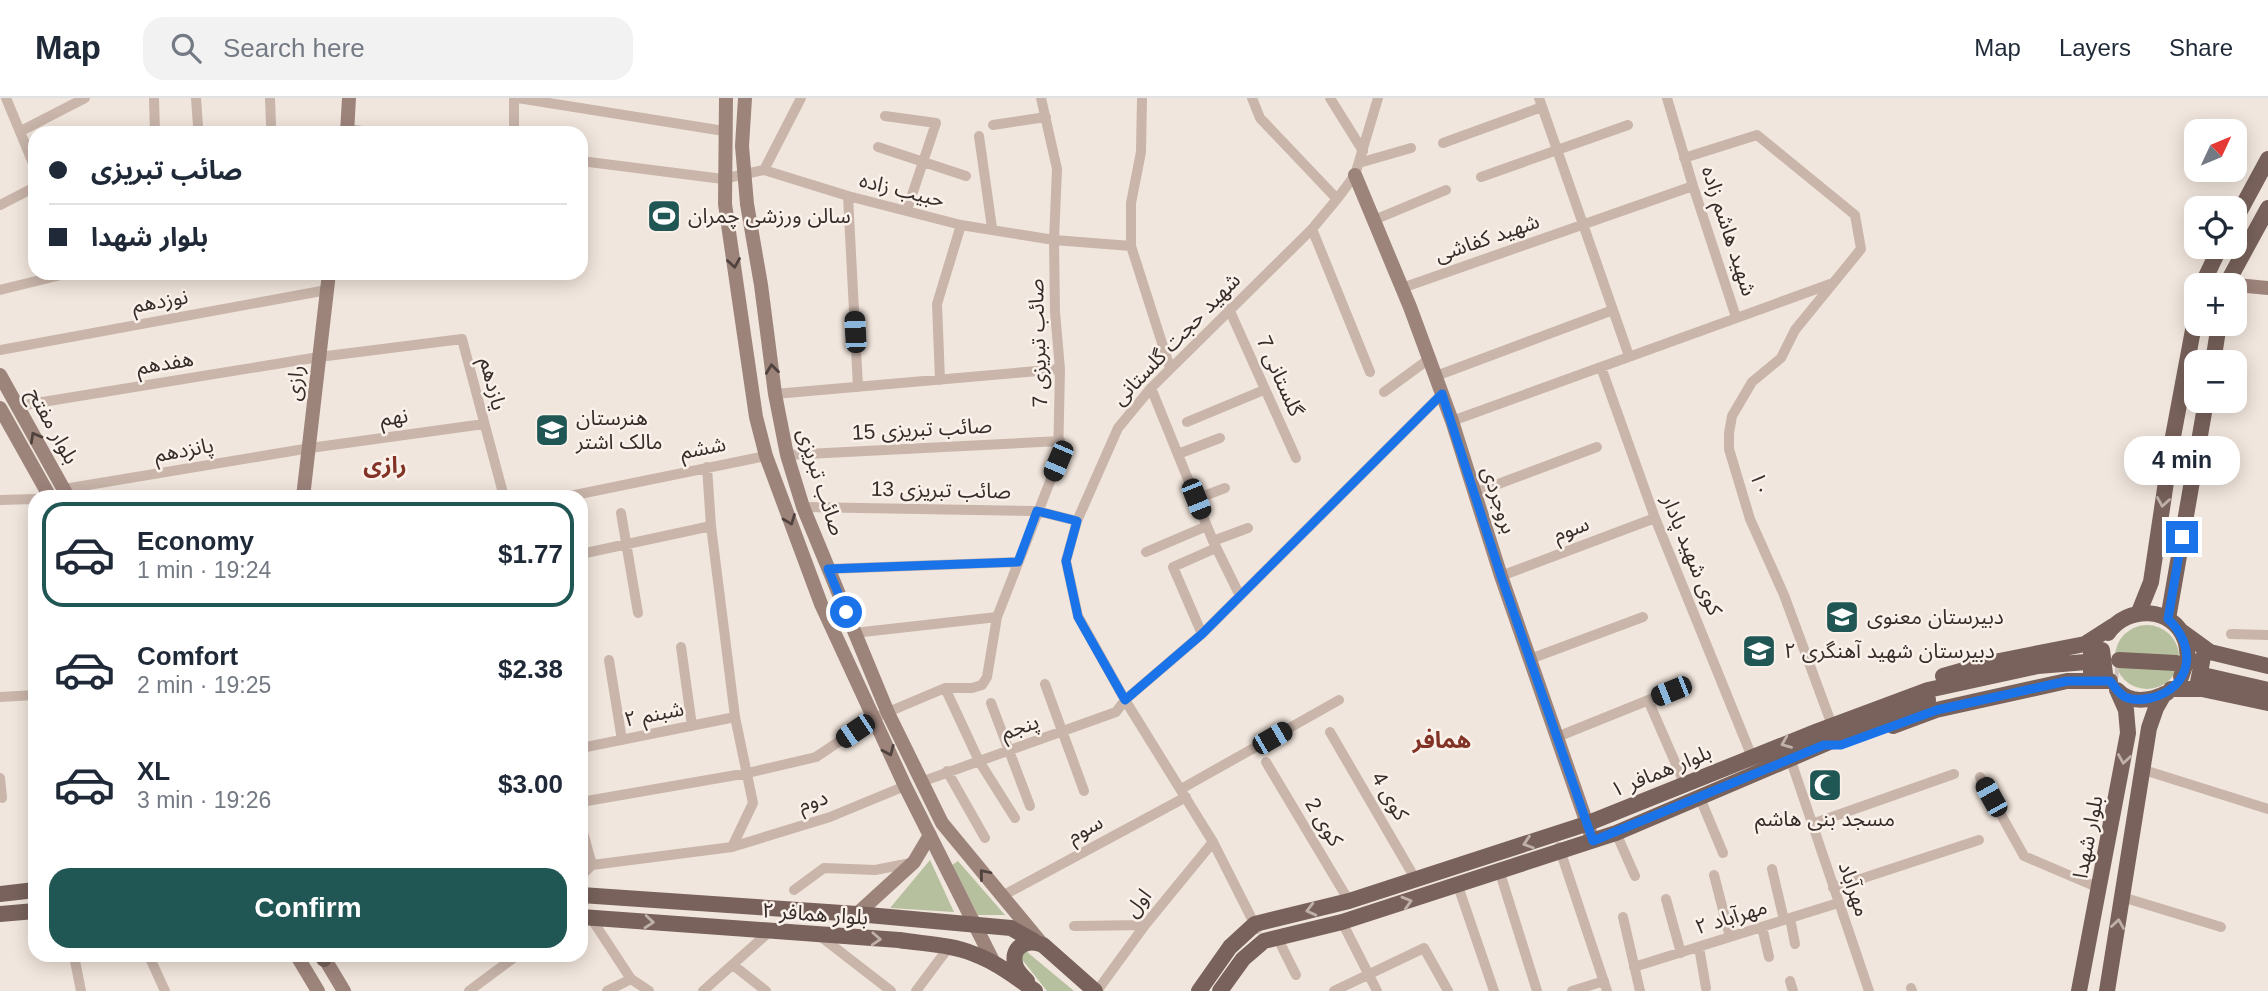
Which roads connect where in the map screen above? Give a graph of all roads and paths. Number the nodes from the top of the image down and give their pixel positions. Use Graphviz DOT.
graph roads {
  1 [pos="6,98"];
  2 [pos="85,98"];
  3 [pos="154,98"];
  4 [pos="196,98"];
  5 [pos="270,98"];
  6 [pos="349,98"];
  7 [pos="516,98"];
  8 [pos="726,98"];
  9 [pos="745,98"];
  10 [pos="801,98"];
  11 [pos="1041,98"];
  12 [pos="1142,98"];
  13 [pos="1252,98"];
  14 [pos="1330,98"];
  15 [pos="1378,98"];
  16 [pos="1667,98"];
  17 [pos="1540,102"];
  18 [pos="885,116"];
  19 [pos="1046,117"];
  20 [pos="743,119"];
  21 [pos="724,123"];
  22 [pos="271,124"];
  23 [pos="993,125"];
  24 [pos="1628,125"];
  25 [pos="31,126"];
  26 [pos="155,126"];
  27 [pos="198,126"];
  28 [pos="347,126"];
  29 [pos="514,126"];
  30 [pos="28,127"];
  31 [pos="21,131"];
  32 [pos="979,136"];
  33 [pos="1443,143"];
  34 [pos="878,146"];
  35 [pos="1411,148"];
  36 [pos="1557,149"];
  37 [pos="28,150"];
  38 [pos="1363,151"];
  39 [pos="1684,158"];
  40 [pos="2268,159"];
  41 [pos="588,162"];
  42 [pos="922,163"];
  43 [pos="1357,169"];
  44 [pos="764,170"];
  45 [pos="744,173"];
  46 [pos="966,176"];
  47 [pos="1481,177"];
  48 [pos="723,179"];
  49 [pos="1693,186"];
  50 [pos="2252,186"];
  51 [pos="1446,190"];
  52 [pos="28,191"];
  53 [pos="2268,194"];
  54 [pos="848,196"];
  55 [pos="2247,196"];
  56 [pos="1337,199"];
  57 [pos="725,204"];
  58 [pos="747,204"];
  59 [pos="0,205"];
  60 [pos="2268,208"];
  61 [pos="907,209"];
  62 [pos="1374,220"];
  63 [pos="961,225"];
  64 [pos="1584,225"];
  65 [pos="992,228"];
  66 [pos="1312,229"];
  67 [pos="1054,240"];
  68 [pos="1131,246"];
  69 [pos="2232,273"];
  70 [pos="41,280"];
  71 [pos="328,280"];
  72 [pos="1833,283"];
  73 [pos="2247,286"];
  74 [pos="1402,288"];
  75 [pos="2268,288"];
  76 [pos="0,290"];
  77 [pos="327,290"];
  78 [pos="1229,309"];
  79 [pos="1613,310"];
  80 [pos="1736,317"];
  81 [pos="2192,336"];
  82 [pos="0,350"];
  83 [pos="1629,356"];
  84 [pos="319,358"];
  85 [pos="1429,359"];
  86 [pos="1601,366"];
  87 [pos="1170,368"];
  88 [pos="1060,369"];
  89 [pos="1370,372"];
  90 [pos="0,375"];
  91 [pos="1436,376"];
  92 [pos="940,380"];
  93 [pos="858,387"];
  94 [pos="1151,388"];
  95 [pos="1264,390"];
  96 [pos="1384,392"];
  97 [pos="775,394"];
  98 [pos="1442,394"];
  99 [pos="18,406"];
  100 [pos="0,409"];
  101 [pos="2204,413"];
  102 [pos="1452,421"];
  103 [pos="1187,422"];
  104 [pos="484,424"];
  105 [pos="1220,438"];
  106 [pos="1060,441"];
  107 [pos="1597,447"];
  108 [pos="310,448"];
  109 [pos="1178,454"];
  110 [pos="787,455"];
  111 [pos="766,456"];
  112 [pos="1296,458"];
  113 [pos="707,467"];
  114 [pos="1225,488"];
  115 [pos="46,490"];
  116 [pos="64,490"];
  117 [pos="82,490"];
  118 [pos="304,490"];
  119 [pos="502,490"];
  120 [pos="588,492"];
  121 [pos="1474,493"];
  122 [pos="28,499"];
  123 [pos="1196,499"];
  124 [pos="0,500"];
  125 [pos="803,506"];
  126 [pos="1037,511"];
  127 [pos="621,513"];
  128 [pos="1655,518"];
  129 [pos="1077,521"];
  130 [pos="711,526"];
  131 [pos="1208,526"];
  132 [pos="1248,528"];
  133 [pos="1215,544"];
  134 [pos="625,545"];
  135 [pos="1146,551"];
  136 [pos="588,553"];
  137 [pos="1018,562"];
  138 [pos="828,569"];
  139 [pos="1501,576"];
  140 [pos="1240,597"];
  141 [pos="2139,612"];
  142 [pos="638,613"];
  143 [pos="998,617"];
  144 [pos="1643,617"];
  145 [pos="2173,624"];
  146 [pos="855,633"];
  147 [pos="1202,634"];
  148 [pos="2231,634"];
  149 [pos="2268,635"];
  150 [pos="681,647"];
  151 [pos="1530,659"];
  152 [pos="609,660"];
  153 [pos="2268,666"];
  154 [pos="2100,667"];
  155 [pos="2189,673"];
  156 [pos="2268,680"];
  157 [pos="1045,684"];
  158 [pos="946,688"];
  159 [pos="2268,690"];
  160 [pos="1671,691"];
  161 [pos="28,695"];
  162 [pos="0,697"];
  163 [pos="1125,700"];
  164 [pos="1339,700"];
  165 [pos="1648,701"];
  166 [pos="991,703"];
  167 [pos="2268,703"];
  168 [pos="881,716"];
  169 [pos="735,717"];
  170 [pos="1829,717"];
  171 [pos="692,726"];
  172 [pos="1330,732"];
  173 [pos="1062,733"];
  174 [pos="1557,737"];
  175 [pos="1821,738"];
  176 [pos="622,740"];
  177 [pos="588,747"];
  178 [pos="1010,751"];
  179 [pos="1752,757"];
  180 [pos="1790,758"];
  181 [pos="979,761"];
  182 [pos="1266,762"];
  183 [pos="2144,770"];
  184 [pos="947,771"];
  185 [pos="748,774"];
  186 [pos="1954,774"];
  187 [pos="1980,777"];
  188 [pos="0,778"];
  189 [pos="921,782"];
  190 [pos="1685,785"];
  191 [pos="905,786"];
  192 [pos="1084,791"];
  193 [pos="1183,793"];
  194 [pos="2,798"];
  195 [pos="1700,799"];
  196 [pos="588,801"];
  197 [pos="1030,806"];
  198 [pos="2268,809"];
  199 [pos="1015,818"];
  200 [pos="1586,824"];
  201 [pos="1812,824"];
  202 [pos="951,834"];
  203 [pos="1616,834"];
  204 [pos="1553,835"];
  205 [pos="932,838"];
  206 [pos="985,838"];
  207 [pos="1979,839"];
  208 [pos="1593,841"];
  209 [pos="1213,842"];
  210 [pos="732,847"];
  211 [pos="588,850"];
  212 [pos="1561,853"];
  213 [pos="1723,853"];
  214 [pos="914,862"];
  215 [pos="592,865"];
  216 [pos="588,869"];
  217 [pos="1772,869"];
  218 [pos="1500,873"];
  219 [pos="1714,875"];
  220 [pos="1635,876"];
  221 [pos="1416,880"];
  222 [pos="1458,886"];
  223 [pos="1833,888"];
  224 [pos="2099,888"];
  225 [pos="794,890"];
  226 [pos="28,891"];
  227 [pos="0,894"];
  228 [pos="588,895"];
  229 [pos="1002,896"];
  230 [pos="2122,897"];
  231 [pos="1666,899"];
  232 [pos="1349,901"];
  233 [pos="1838,903"];
  234 [pos="28,912"];
  235 [pos="0,914"];
  236 [pos="858,914"];
  237 [pos="1623,917"];
  238 [pos="588,918"];
  239 [pos="1787,919"];
  240 [pos="588,921"];
  241 [pos="1342,922"];
  242 [pos="1255,924"];
  243 [pos="1144,925"];
  244 [pos="975,926"];
  245 [pos="1073,926"];
  246 [pos="1762,927"];
  247 [pos="2221,927"];
  248 [pos="769,932"];
  249 [pos="820,936"];
  250 [pos="1730,937"];
  251 [pos="1270,939"];
  252 [pos="1039,943"];
  253 [pos="1795,944"];
  254 [pos="949,947"];
  255 [pos="1699,947"];
  256 [pos="1681,953"];
  257 [pos="1769,957"];
  258 [pos="75,962"];
  259 [pos="152,962"];
  260 [pos="301,962"];
  261 [pos="327,962"];
  262 [pos="508,962"];
  263 [pos="733,965"];
  264 [pos="995,965"];
  265 [pos="1634,967"];
  266 [pos="1367,974"];
  267 [pos="1296,975"];
  268 [pos="631,979"];
  269 [pos="1606,986"];
  270 [pos="1706,988"];
  271 [pos="81,991"];
  272 [pos="165,991"];
  273 [pos="318,991"];
  274 [pos="344,991"];
  275 [pos="469,991"];
  276 [pos="607,991"];
  277 [pos="649,991"];
  278 [pos="703,991"];
  279 [pos="766,991"];
  280 [pos="891,991"];
  281 [pos="916,991"];
  282 [pos="1035,991"];
  283 [pos="1096,991"];
  284 [pos="1199,991"];
  285 [pos="1220,991"];
  286 [pos="1334,991"];
  287 [pos="1377,991"];
  288 [pos="1448,991"];
  289 [pos="1494,991"];
  290 [pos="1537,991"];
  291 [pos="1572,991"];
  292 [pos="1640,991"];
  293 [pos="1870,991"];
  294 [pos="2079,991"];
  295 [pos="2107,991"];
  1 -- 31 [label="street"];
  2 -- 25 [label="street"];
  3 -- 26 [label="street"];
  4 -- 27 [label="street"];
  5 -- 22 [label="street"];
  6 -- 28 [label="street"];
  7 -- 21 [label="street"];
  7 -- 29 [label="street"];
  8 -- 21 [label="street, صائب تبریزی"];
  9 -- 20 [label="street, صائب تبریزی"];
  10 -- 44 [label="street"];
  11 -- 19 [label="street, صائب تبریزی 7"];
  12 -- 68 [label="street"];
  13 -- 56 [label="street"];
  14 -- 38 [label="street"];
  15 -- 38 [label="street, شهید حجت گلستانی"];
  16 -- 39 [label="street, شهید هاشم زاده"];
  17 -- 33 [label="street"];
  17 -- 36 [label="street"];
  18 -- 42 [label="street"];
  19 -- 23 [label="street"];
  19 -- 67 [label="street, صائب تبریزی 7"];
  20 -- 21 [label="street"];
  20 -- 45 [label="street, صائب تبریزی"];
  21 -- 48 [label="street, صائب تبریزی"];
  24 -- 36 [label="street"];
  30 -- 31 [label="street"];
  31 -- 37 [label="street"];
  32 -- 65 [label="street"];
  34 -- 42 [label="street"];
  35 -- 43 [label="street"];
  36 -- 47 [label="street"];
  36 -- 64 [label="street"];
  38 -- 43 [label="street, شهید حجت گلستانی"];
  39 -- 49 [label="street, شهید هاشم زاده"];
  39 -- 72 [label="street, شهید هاشم زاده"];
  40 -- 50 [label="main road"];
  41 -- 48 [label="street"];
  42 -- 46 [label="street"];
  42 -- 61 [label="street"];
  43 -- 56 [label="street, شهید حجت گلستانی"];
  43 -- 62 [label="street, بروجردی"];
  44 -- 45 [label="street, حبیب زاده"];
  44 -- 54 [label="street, حبیب زاده"];
  45 -- 48 [label="street, حبیب زاده"];
  45 -- 58 [label="street, صائب تبریزی"];
  48 -- 57 [label="street, صائب تبریزی"];
  49 -- 64 [label="street, شهید کفاشی"];
  49 -- 80 [label="street, شهید هاشم زاده"];
  50 -- 53 [label="main road"];
  50 -- 55 [label="main road"];
  51 -- 62 [label="street"];
  52 -- 59 [label="street"];
  54 -- 61 [label="street, حبیب زاده"];
  54 -- 93 [label="street"];
  56 -- 66 [label="street, شهید حجت گلستانی"];
  57 -- 58 [label="street"];
  57 -- 111 [label="street, صائب تبریزی, one-way"];
  97 -- 58 [label="street, صائب تبریزی, one-way"];
  60 -- 69 [label="main road"];
  61 -- 63 [label="street, حبیب زاده"];
  62 -- 74 [label="street, بروجردی"];
  63 -- 65 [label="street, حبیب زاده"];
  63 -- 92 [label="street"];
  64 -- 74 [label="street, شهید کفاشی"];
  64 -- 79 [label="street"];
  65 -- 67 [label="street, حبیب زاده"];
  66 -- 78 [label="street, شهید حجت گلستانی"];
  66 -- 89 [label="street"];
  67 -- 68 [label="street, حبیب زاده"];
  67 -- 88 [label="street, صائب تبریزی 7"];
  68 -- 87 [label="street"];
  70 -- 76 [label="street"];
  71 -- 77 [label="street, رازی"];
  72 -- 80 [label="street"];
  72 -- 170 [label="street, ۱۰"];
  73 -- 75 [label="street"];
  74 -- 85 [label="street, بروجردی"];
  77 -- 82 [label="street, نوزدهم"];
  77 -- 84 [label="street, رازی"];
  78 -- 87 [label="street, شهید حجت گلستانی"];
  78 -- 95 [label="street, گلستانی 7"];
  79 -- 83 [label="street"];
  79 -- 91 [label="street"];
  80 -- 83 [label="street"];
  81 -- 141 [label="main road, one-way"];
  83 -- 86 [label="street"];
  84 -- 99 [label="street, هفدهم"];
  84 -- 104 [label="street, یازدهم"];
  84 -- 108 [label="street, رازی"];
  85 -- 91 [label="street, بروجردی"];
  85 -- 96 [label="street"];
  86 -- 102 [label="street"];
  86 -- 128 [label="street, کوی شهید پادار"];
  87 -- 94 [label="street, شهید حجت گلستانی"];
  88 -- 92 [label="street"];
  88 -- 106 [label="street, صائب تبریزی 7"];
  90 -- 99 [label="street, بلوار مفتح"];
  91 -- 98 [label="street, بروجردی"];
  92 -- 93 [label="street"];
  93 -- 97 [label="street"];
  94 -- 109 [label="street"];
  94 -- 129 [label="street, شهید حجت گلستانی"];
  95 -- 103 [label="street"];
  95 -- 112 [label="street, گلستانی 7"];
  97 -- 110 [label="street, صائب تبریزی"];
  98 -- 102 [label="street, بروجردی"];
  98 -- 140 [label="street, پنجم"];
  116 -- 99 [label="street, بلوار مفتح, one-way"];
  100 -- 115 [label="street, بلوار مفتح"];
  101 -- 145 [label="main road"];
  102 -- 121 [label="street, بروجردی"];
  104 -- 108 [label="street, نهم"];
  104 -- 119 [label="street, یازدهم"];
  105 -- 109 [label="street"];
  106 -- 110 [label="street, صائب تبریزی 15"];
  106 -- 126 [label="street, صائب تبریزی 7"];
  107 -- 121 [label="street"];
  108 -- 117 [label="street, پانزدهم"];
  108 -- 118 [label="street, رازی"];
  109 -- 123 [label="street"];
  110 -- 125 [label="street, صائب تبریزی"];
  111 -- 113 [label="street, ششم"];
  111 -- 168 [label="street, صائب تبریزی, one-way"];
  113 -- 120 [label="street, ششم"];
  113 -- 130 [label="street"];
  114 -- 123 [label="street"];
  121 -- 139 [label="street, بروجردی"];
  122 -- 124 [label="street"];
  123 -- 131 [label="street"];
  125 -- 126 [label="street, صائب تبریزی 13"];
  125 -- 138 [label="street, صائب تبریزی"];
  126 -- 129 [label="street"];
  126 -- 137 [label="street, صائب تبریزی 7"];
  127 -- 134 [label="street"];
  128 -- 139 [label="street, سوم"];
  128 -- 179 [label="street, کوی شهید پادار"];
  129 -- 163 [label="street, شهید حجت گلستانی"];
  130 -- 134 [label="street"];
  130 -- 169 [label="street"];
  131 -- 133 [label="street"];
  131 -- 135 [label="street"];
  132 -- 133 [label="street"];
  133 -- 140 [label="street"];
  133 -- 147 [label="street"];
  134 -- 136 [label="street"];
  134 -- 142 [label="street"];
  137 -- 138 [label="street"];
  137 -- 143 [label="street, صائب تبریزی 7"];
  138 -- 146 [label="street, صائب تبریزی"];
  139 -- 151 [label="street, بروجردی"];
  140 -- 147 [label="street, پنجم"];
  141 -- 145 [label="main road"];
  141 -- 154 [label="main road"];
  143 -- 146 [label="street"];
  143 -- 158 [label="street, صائب تبریزی 7"];
  144 -- 151 [label="street"];
  145 -- 155 [label="main road"];
  145 -- 155 [label="main road"];
  146 -- 168 [label="street, صائب تبریزی"];
  147 -- 163 [label="street, پنجم"];
  148 -- 149 [label="street"];
  150 -- 171 [label="street"];
  151 -- 174 [label="street, بروجردی"];
  152 -- 176 [label="street"];
  153 -- 155 [label="main road"];
  154 -- 155 [label="main road, بلوار همافر ۱"];
  154 -- 155 [label="main road"];
  154 -- 170 [label="main road"];
  154 -- 175 [label="main road, بلوار همافر ۱"];
  154 -- 224 [label="main road, بلوار شهدا, one-way"];
  155 -- 156 [label="main road, بلوار همافر ۱"];
  155 -- 159 [label="main road, بلوار همافر ۱"];
  155 -- 167 [label="main road"];
  155 -- 183 [label="main road, بلوار شهدا"];
  157 -- 173 [label="street"];
  158 -- 168 [label="street, صائب تبریزی 7"];
  158 -- 181 [label="street"];
  160 -- 165 [label="street"];
  161 -- 162 [label="street"];
  163 -- 173 [label="street, پنجم"];
  163 -- 193 [label="street, شهید حجت گلستانی"];
  164 -- 193 [label="street, سوم"];
  165 -- 174 [label="street"];
  165 -- 190 [label="street"];
  166 -- 178 [label="street"];
  168 -- 185 [label="street, صائب تبریزی 7"];
  168 -- 189 [label="street, صائب تبریزی"];
  168 -- 191 [label="street, صائب تبریزی, one-way"];
  169 -- 171 [label="street, شبنم ۲"];
  169 -- 185 [label="street"];
  170 -- 175 [label="main road"];
  171 -- 176 [label="street, شبنم ۲"];
  172 -- 221 [label="street, کوی 4"];
  173 -- 178 [label="street, پنجم"];
  173 -- 192 [label="street"];
  174 -- 200 [label="street, بروجردی"];
  175 -- 179 [label="main road, بلوار همافر ۱, one-way"];
  175 -- 180 [label="main road, بلوار همافر ۱"];
  176 -- 177 [label="street, شبنم ۲"];
  178 -- 181 [label="street, پنجم"];
  178 -- 197 [label="street"];
  179 -- 190 [label="main road, بلوار همافر ۱"];
  180 -- 195 [label="main road, بلوار همافر ۱"];
  180 -- 201 [label="street, مهرآباد"];
  181 -- 184 [label="street, پنجم"];
  181 -- 199 [label="street"];
  182 -- 232 [label="street, کوی 2"];
  183 -- 198 [label="street"];
  183 -- 230 [label="main road, بلوار شهدا"];
  184 -- 189 [label="street, پنجم"];
  184 -- 206 [label="street"];
  185 -- 196 [label="street, صائب تبریزی 7"];
  185 -- 210 [label="street"];
  186 -- 201 [label="street"];
  187 -- 224 [label="street"];
  188 -- 194 [label="street"];
  189 -- 202 [label="street, صائب تبریزی"];
  190 -- 200 [label="main road, بلوار همافر ۱"];
  191 -- 205 [label="street, صائب تبریزی"];
  191 -- 210 [label="street, دوم"];
  193 -- 209 [label="street, شهید حجت گلستانی"];
  193 -- 229 [label="street, سوم"];
  195 -- 203 [label="main road, بلوار همافر ۱"];
  195 -- 213 [label="street"];
  200 -- 204 [label="main road, بلوار همافر ۱"];
  200 -- 208 [label="street, بروجردی"];
  201 -- 223 [label="street, مهرآباد"];
  202 -- 205 [label="street"];
  229 -- 202 [label="street, صائب تبریزی, one-way"];
  203 -- 208 [label="main road, بلوار همافر ۱"];
  203 -- 220 [label="street"];
  204 -- 212 [label="street"];
  204 -- 221 [label="main road, بلوار همافر ۱, one-way"];
  205 -- 214 [label="street"];
  205 -- 244 [label="street, صائب تبریزی"];
  207 -- 223 [label="street"];
  208 -- 212 [label="main road, بلوار همافر ۱"];
  209 -- 242 [label="street, شهید حجت گلستانی"];
  209 -- 243 [label="street, اول"];
  210 -- 215 [label="street, دوم"];
  211 -- 215 [label="street"];
  212 -- 218 [label="main road, بلوار همافر ۱"];
  212 -- 269 [label="street"];
  214 -- 225 [label="street"];
  214 -- 236 [label="street"];
  215 -- 216 [label="street"];
  217 -- 239 [label="street"];
  218 -- 222 [label="main road, بلوار همافر ۱"];
  218 -- 290 [label="street"];
  219 -- 250 [label="street"];
  221 -- 232 [label="main road, بلوار همافر ۱"];
  241 -- 222 [label="main road, بلوار همافر ۱, one-way"];
  222 -- 289 [label="street"];
  223 -- 233 [label="street, مهرآباد"];
  224 -- 294 [label="main road, بلوار شهدا"];
  226 -- 227 [label="main road"];
  228 -- 236 [label="main road, بلوار همافر ۲"];
  229 -- 252 [label="street, صائب تبریزی"];
  230 -- 247 [label="street"];
  295 -- 230 [label="main road, بلوار شهدا, one-way"];
  231 -- 256 [label="street"];
  232 -- 242 [label="main road, بلوار همافر ۱, one-way"];
  233 -- 239 [label="street, مهرآباد ۲"];
  233 -- 293 [label="street, مهرآباد"];
  234 -- 235 [label="main road"];
  236 -- 244 [label="main road, بلوار همافر ۲"];
  237 -- 265 [label="street"];
  238 -- 248 [label="main road, بلوار همافر ۲, one-way"];
  239 -- 246 [label="street, مهرآباد ۲"];
  239 -- 253 [label="street"];
  240 -- 268 [label="street"];
  241 -- 251 [label="main road, بلوار همافر ۱"];
  241 -- 266 [label="street"];
  242 -- 251 [label="street, شهید حجت گلستانی"];
  242 -- 284 [label="main road, بلوار همافر ۱"];
  243 -- 245 [label="street"];
  243 -- 283 [label="street, اول"];
  244 -- 252 [label="main road, بلوار همافر ۲"];
  244 -- 264 [label="street, صائب تبریزی"];
  246 -- 250 [label="street, مهرآباد ۲"];
  246 -- 257 [label="street"];
  248 -- 249 [label="main road, بلوار همافر ۲"];
  248 -- 263 [label="street"];
  249 -- 254 [label="main road, بلوار همافر ۲, one-way"];
  249 -- 280 [label="street"];
  250 -- 255 [label="street, مهرآباد ۲"];
  251 -- 267 [label="street, شهید حجت گلستانی"];
  251 -- 285 [label="main road, بلوار همافر ۱"];
  252 -- 282 [label="main road"];
  252 -- 283 [label="main road, بلوار همافر ۲"];
  254 -- 264 [label="main road, بلوار همافر ۲"];
  254 -- 281 [label="street"];
  255 -- 256 [label="street, مهرآباد ۲"];
  255 -- 270 [label="street"];
  256 -- 265 [label="street, مهرآباد ۲"];
  258 -- 271 [label="street"];
  259 -- 272 [label="street"];
  260 -- 273 [label="street"];
  261 -- 274 [label="street"];
  262 -- 275 [label="street"];
  263 -- 278 [label="street"];
  263 -- 279 [label="street"];
  264 -- 282 [label="main road, بلوار همافر ۲"];
  265 -- 292 [label="street"];
  266 -- 286 [label="street"];
  266 -- 287 [label="street"];
  266 -- 288 [label="street"];
  268 -- 276 [label="street"];
  268 -- 277 [label="street"];
  269 -- 291 [label="street"];
}
